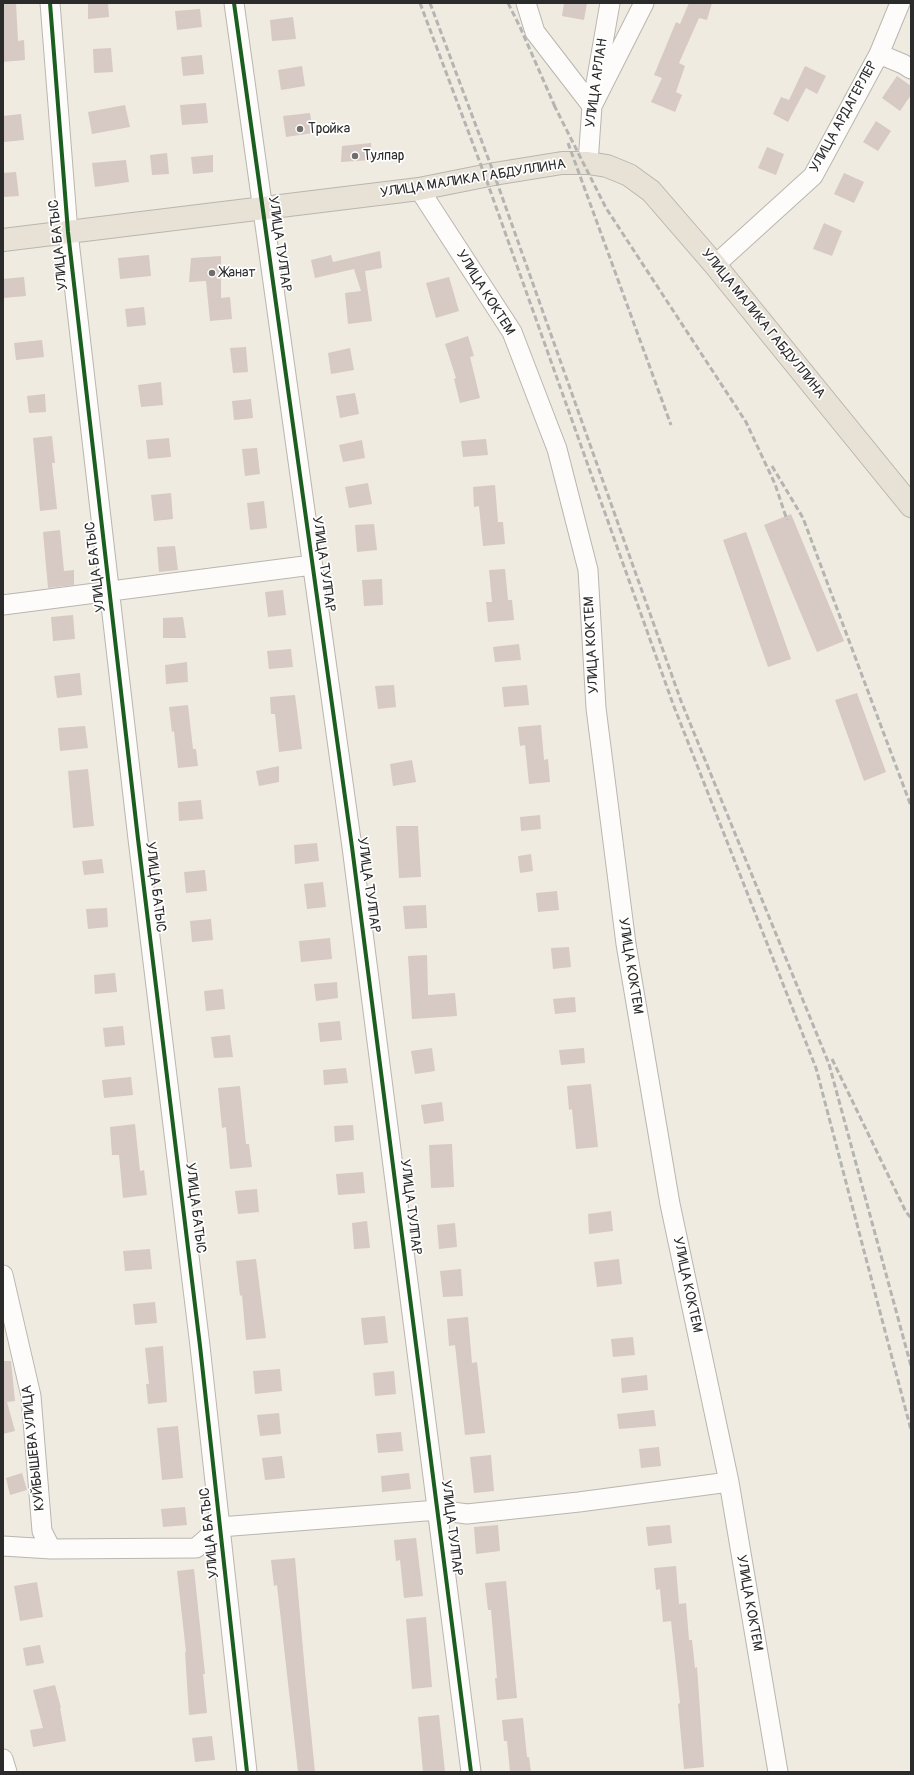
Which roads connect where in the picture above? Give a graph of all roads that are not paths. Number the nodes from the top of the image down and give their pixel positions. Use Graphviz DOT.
graph roads {
  1 [pos="50,3"];
  2 [pos="234,3"];
  3 [pos="526,3"];
  4 [pos="610,3"];
  5 [pos="644,3"];
  6 [pos="900,3"];
  7 [pos="879,54"];
  8 [pos="911,69"];
  9 [pos="592,106"];
  10 [pos="588,163"];
  11 [pos="419,189"];
  12 [pos="263,208"];
  13 [pos="68,232"];
  14 [pos="3,240"];
  15 [pos="715,265"];
  16 [pos="911,506"];
  17 [pos="312,565"];
  18 [pos="109,590"];
  19 [pos="3,605"];
  20 [pos="3,1275"];
  21 [pos="729,1482"];
  22 [pos="438,1510"];
  23 [pos="220,1527"];
  24 [pos="3,1546"];
  25 [pos="51,1549"];
  26 [pos="3,1759"];
  27 [pos="7,1772"];
  28 [pos="247,1772"];
  29 [pos="471,1772"];
  30 [pos="778,1772"];
  1 -- 13 [label="street, УЛИЦА БАТЫС"];
  2 -- 12 [label="street, УЛИЦА ТУЛПАР"];
  3 -- 9 [label="street"];
  4 -- 9 [label="street, УЛИЦА АРЛАН"];
  5 -- 9 [label="street"];
  6 -- 7 [label="street, УЛИЦА АРДАГЕРЛЕР"];
  7 -- 8 [label="street"];
  7 -- 15 [label="street, УЛИЦА АРДАГЕРЛЕР"];
  9 -- 10 [label="street, УЛИЦА АРЛАН"];
  10 -- 11 [label="main road, УЛИЦА МАЛИКА ГАБДУЛЛИНА"];
  10 -- 15 [label="main road, УЛИЦА МАЛИКА ГАБДУЛЛИНА"];
  11 -- 12 [label="main road, УЛИЦА МАЛИКА ГАБДУЛЛИНА"];
  11 -- 21 [label="street, УЛИЦА КОКТЕМ"];
  12 -- 13 [label="main road, УЛИЦА МАЛИКА ГАБДУЛЛИНА"];
  12 -- 17 [label="street, УЛИЦА ТУЛПАР"];
  13 -- 14 [label="main road, УЛИЦА МАЛИКА ГАБДУЛЛИНА"];
  13 -- 18 [label="street, УЛИЦА БАТЫС"];
  15 -- 16 [label="main road, УЛИЦА МАЛИКА ГАБДУЛЛИНА"];
  17 -- 18 [label="street"];
  17 -- 22 [label="street, УЛИЦА ТУЛПАР"];
  18 -- 19 [label="street"];
  18 -- 23 [label="street, УЛИЦА БАТЫС"];
  20 -- 25 [label="street, КУЙБЫШЕВА УЛИЦА"];
  21 -- 22 [label="street"];
  21 -- 30 [label="street, УЛИЦА КОКТЕМ"];
  22 -- 23 [label="street"];
  22 -- 29 [label="street, УЛИЦА ТУЛПАР"];
  23 -- 25 [label="street"];
  23 -- 28 [label="street, УЛИЦА БАТЫС"];
  24 -- 25 [label="street"];
  26 -- 27 [label="street"];
}
